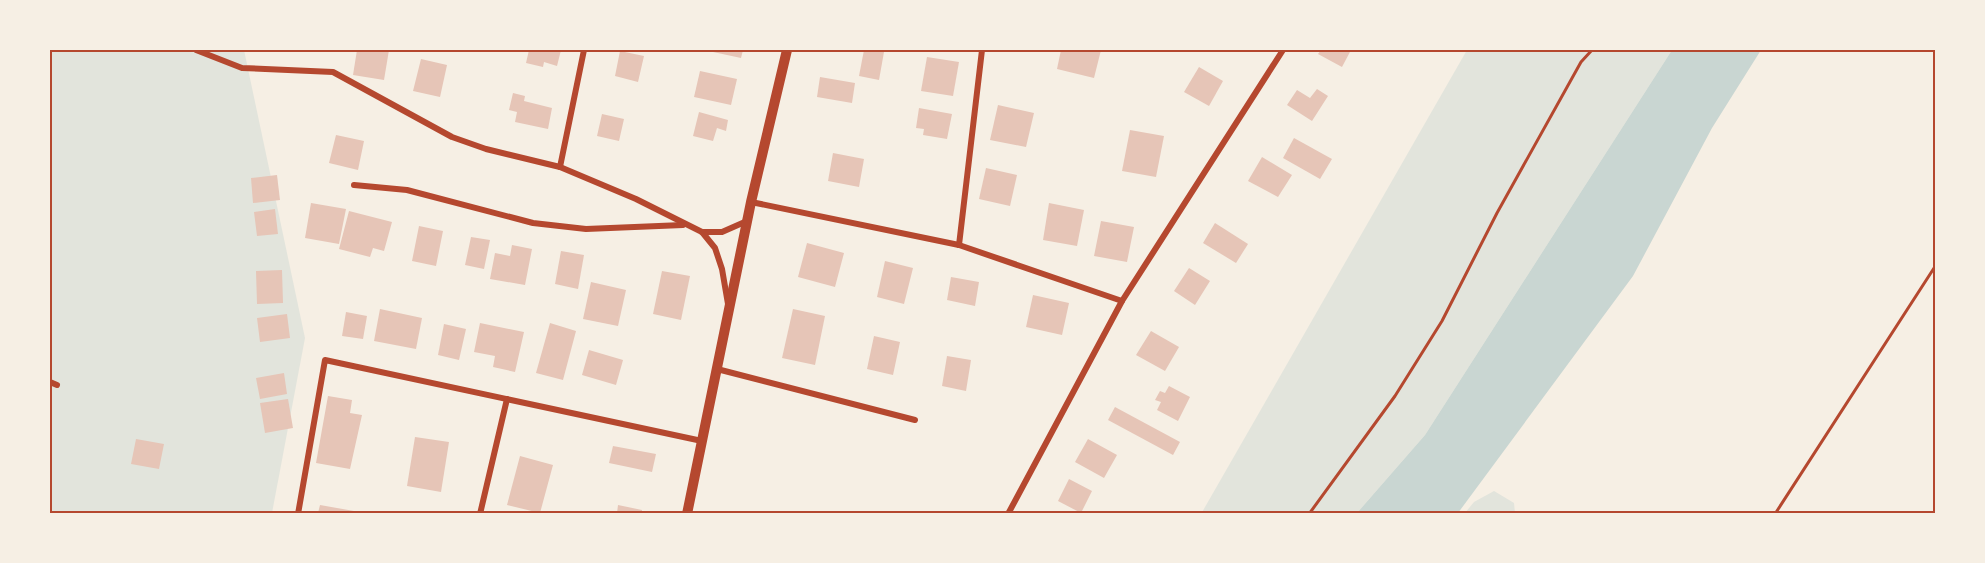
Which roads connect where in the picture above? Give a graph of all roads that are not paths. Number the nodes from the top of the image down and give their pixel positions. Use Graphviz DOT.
graph roads {
  1 [pos="196,50"];
  2 [pos="584,50"];
  3 [pos="787,50"];
  4 [pos="982,50"];
  5 [pos="1283,50"];
  6 [pos="561,167"];
  7 [pos="354,185"];
  8 [pos="751,202"];
  9 [pos="747,221"];
  10 [pos="684,225"];
  11 [pos="702,232"];
  12 [pos="959,245"];
  13 [pos="1122,301"];
  14 [pos="729,310"];
  15 [pos="717,369"];
  16 [pos="50,382"];
  17 [pos="57,385"];
  18 [pos="507,399"];
  19 [pos="915,420"];
  20 [pos="702,441"];
  21 [pos="298,513"];
  22 [pos="480,513"];
  23 [pos="687,513"];
  24 [pos="1008,513"];
  1 -- 6 [label="street"];
  2 -- 6 [label="street"];
  3 -- 8 [label="street"];
  4 -- 12 [label="street"];
  5 -- 13 [label="street"];
  6 -- 10 [label="street"];
  7 -- 10 [label="street"];
  8 -- 9 [label="street"];
  8 -- 12 [label="street"];
  9 -- 11 [label="street"];
  9 -- 14 [label="street"];
  10 -- 11 [label="street"];
  11 -- 14 [label="street"];
  12 -- 13 [label="street"];
  13 -- 24 [label="street"];
  14 -- 15 [label="street"];
  15 -- 19 [label="street"];
  15 -- 20 [label="street"];
  16 -- 17 [label="street"];
  18 -- 20 [label="street"];
  18 -- 21 [label="street"];
  18 -- 22 [label="street"];
  20 -- 23 [label="street"];
}
